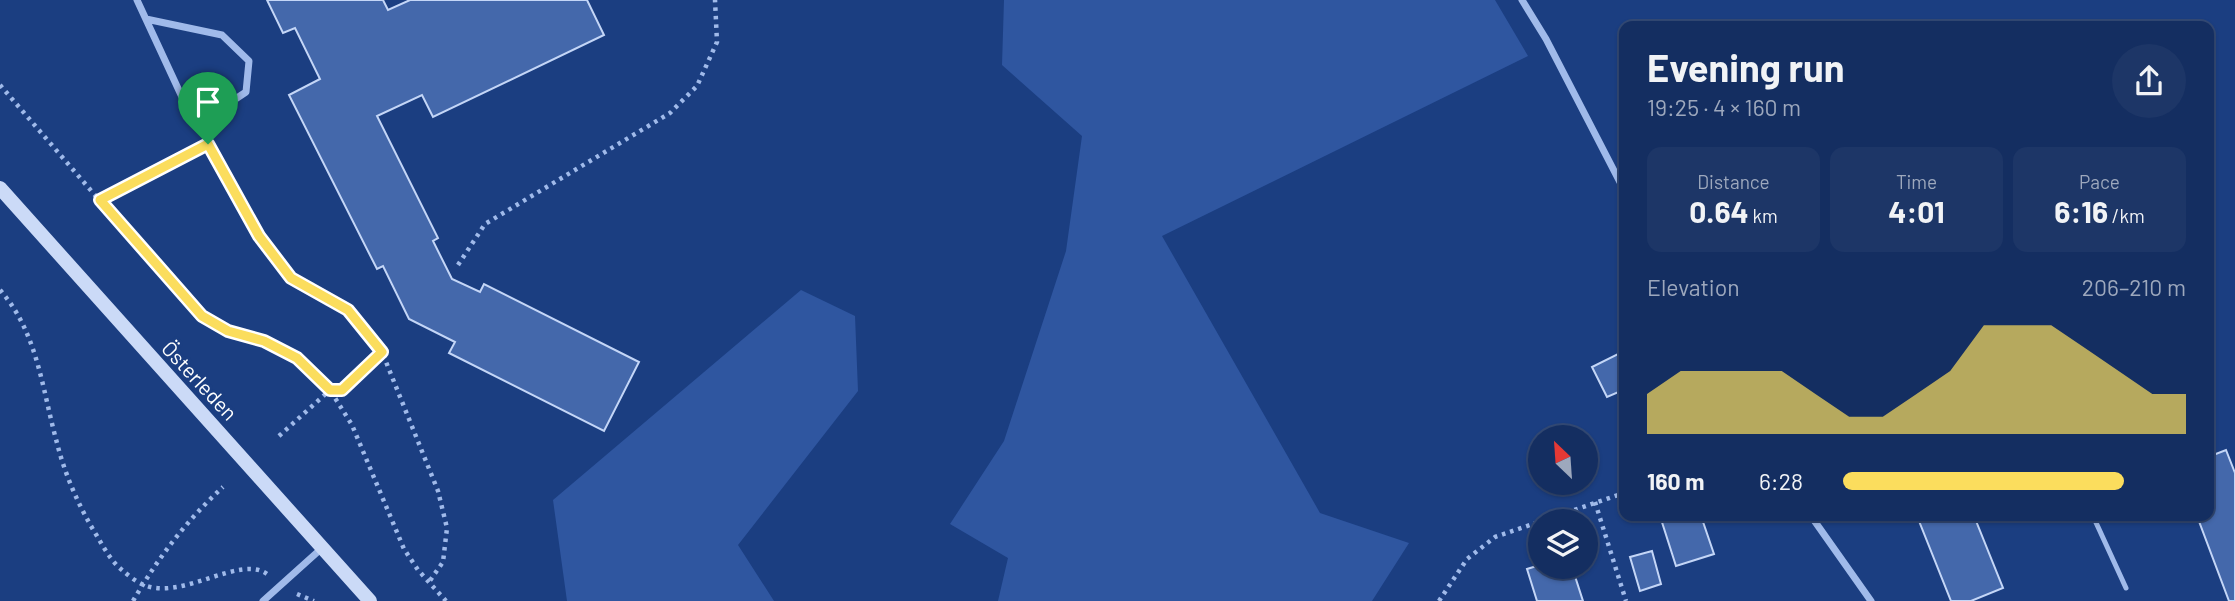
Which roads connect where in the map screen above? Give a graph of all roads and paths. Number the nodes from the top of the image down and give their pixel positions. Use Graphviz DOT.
graph roads {
  1 [pos="137,0"];
  2 [pos="715,0"];
  3 [pos="1521,0"];
  4 [pos="146,19"];
  5 [pos="0,85"];
  6 [pos="210,116"];
  7 [pos="208,144"];
  8 [pos="1619,180"];
  9 [pos="0,188"];
  10 [pos="100,200"];
  11 [pos="458,265"];
  12 [pos="0,290"];
  13 [pos="382,352"];
  14 [pos="330,390"];
  15 [pos="279,436"];
  16 [pos="223,487"];
  17 [pos="1619,495"];
  18 [pos="1595,502"];
  19 [pos="1815,521"];
  20 [pos="2095,521"];
  21 [pos="322,548"];
  22 [pos="429,582"];
  23 [pos="143,585"];
  24 [pos="279,586"];
  25 [pos="2126,588"];
  26 [pos="133,601"];
  27 [pos="263,601"];
  28 [pos="370,601"];
  29 [pos="446,601"];
  30 [pos="1439,601"];
  31 [pos="1626,601"];
  32 [pos="1871,601"];
  1 -- 4 [label="street"];
  2 -- 11 [label="path"];
  3 -- 8 [label="street"];
  4 -- 6 [label="street"];
  4 -- 6 [label="street"];
  5 -- 10 [label="path"];
  6 -- 7 [label="path"];
  7 -- 10 [label="path"];
  7 -- 13 [label="path"];
  9 -- 21 [label="main road, Österleden"];
  10 -- 14 [label="path"];
  12 -- 23 [label="path"];
  13 -- 14 [label="path"];
  13 -- 22 [label="path"];
  14 -- 15 [label="path"];
  14 -- 22 [label="path"];
  16 -- 23 [label="path"];
  17 -- 18 [label="path"];
  18 -- 30 [label="path"];
  18 -- 31 [label="path"];
  19 -- 32 [label="street"];
  20 -- 25 [label="lane"];
  21 -- 24 [label="street"];
  21 -- 28 [label="main road, Österleden"];
  22 -- 29 [label="path"];
  23 -- 24 [label="path"];
  23 -- 26 [label="path"];
  24 -- 27 [label="street"];
}
